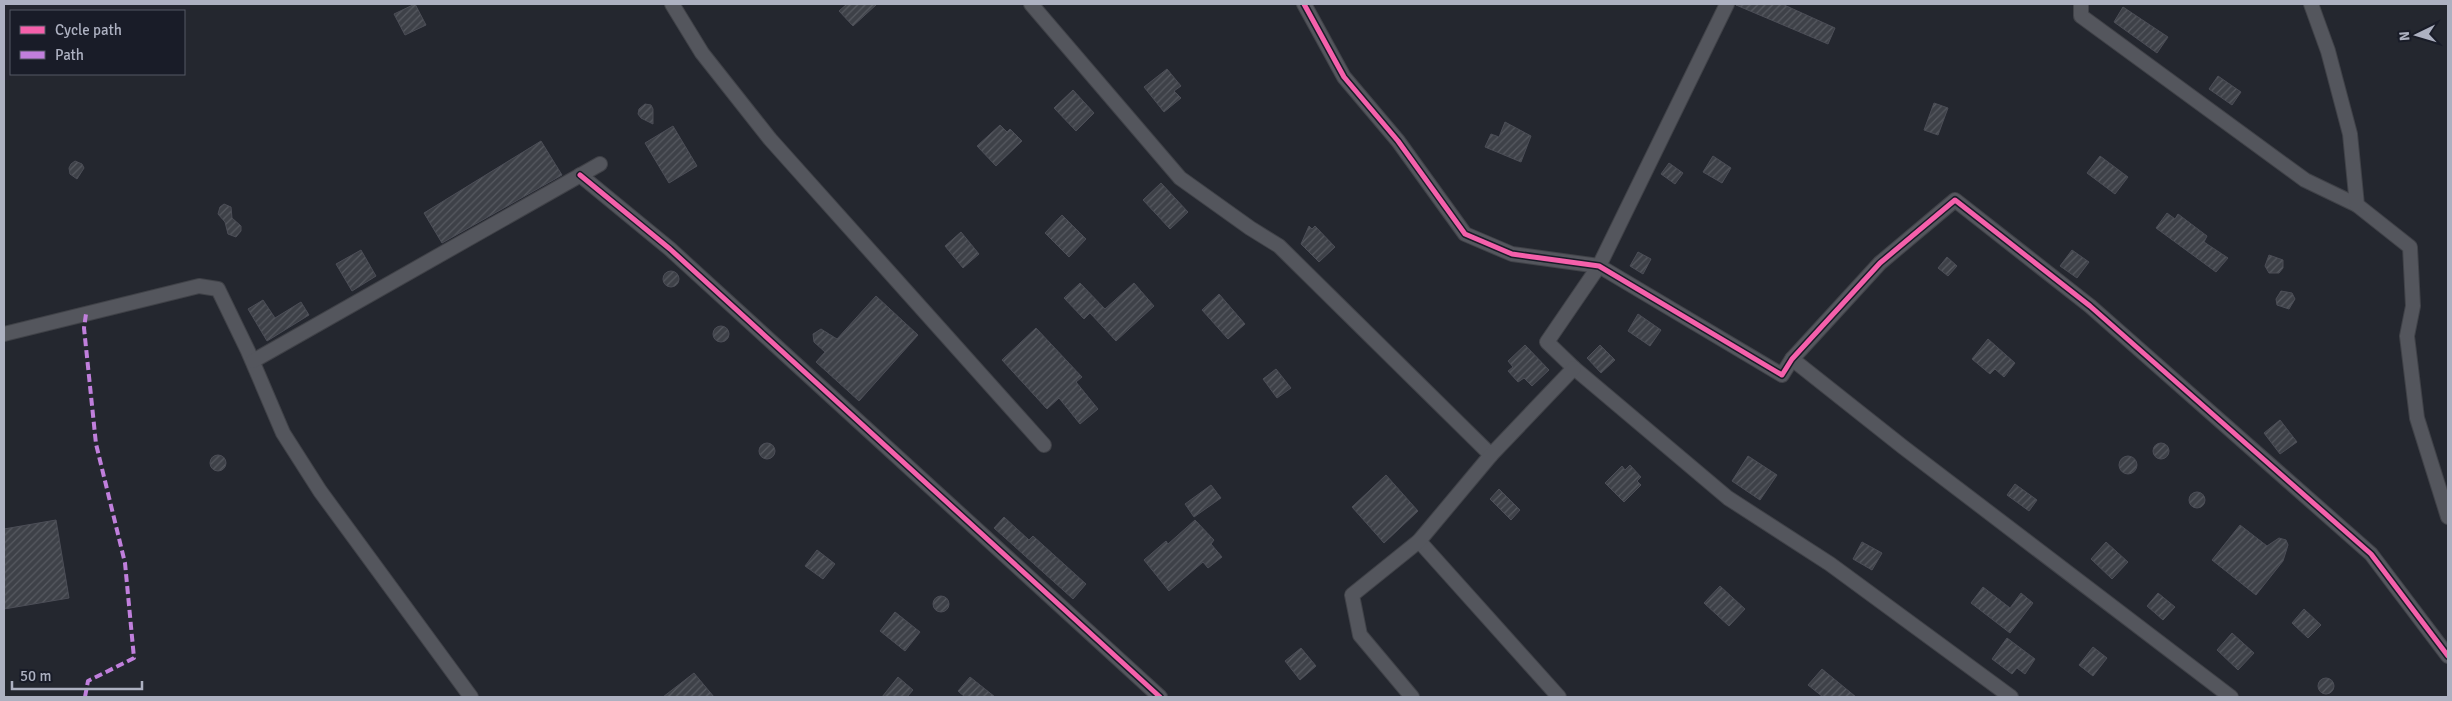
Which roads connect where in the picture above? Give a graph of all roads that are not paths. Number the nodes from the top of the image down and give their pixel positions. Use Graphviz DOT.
graph roads {
  1 [pos="672,4"];
  2 [pos="1031,4"];
  3 [pos="1304,4"];
  4 [pos="1727,4"];
  5 [pos="2081,4"];
  6 [pos="2311,4"];
  7 [pos="600,164"];
  8 [pos="580,175"];
  9 [pos="2357,205"];
  10 [pos="1599,266"];
  11 [pos="4,334"];
  12 [pos="1792,358"];
  13 [pos="253,361"];
  14 [pos="1574,368"];
  15 [pos="1044,445"];
  16 [pos="1491,455"];
  17 [pos="2444,486"];
  18 [pos="2448,517"];
  19 [pos="1419,541"];
  20 [pos="2448,656"];
  21 [pos="472,697"];
  22 [pos="1160,697"];
  23 [pos="1412,697"];
  24 [pos="1559,697"];
  25 [pos="2011,697"];
  26 [pos="2230,697"];
  1 -- 15 [label="street"];
  2 -- 16 [label="street"];
  3 -- 10 [label="street"];
  4 -- 10 [label="street"];
  5 -- 9 [label="street"];
  6 -- 9 [label="street"];
  7 -- 8 [label="street"];
  8 -- 13 [label="street"];
  8 -- 22 [label="street"];
  9 -- 17 [label="street"];
  10 -- 12 [label="street"];
  10 -- 14 [label="street"];
  11 -- 13 [label="street"];
  12 -- 20 [label="street"];
  12 -- 26 [label="street"];
  13 -- 21 [label="street"];
  14 -- 16 [label="street"];
  14 -- 25 [label="street"];
  16 -- 19 [label="street"];
  17 -- 18 [label="street"];
  19 -- 23 [label="street"];
  19 -- 24 [label="street"];
}
